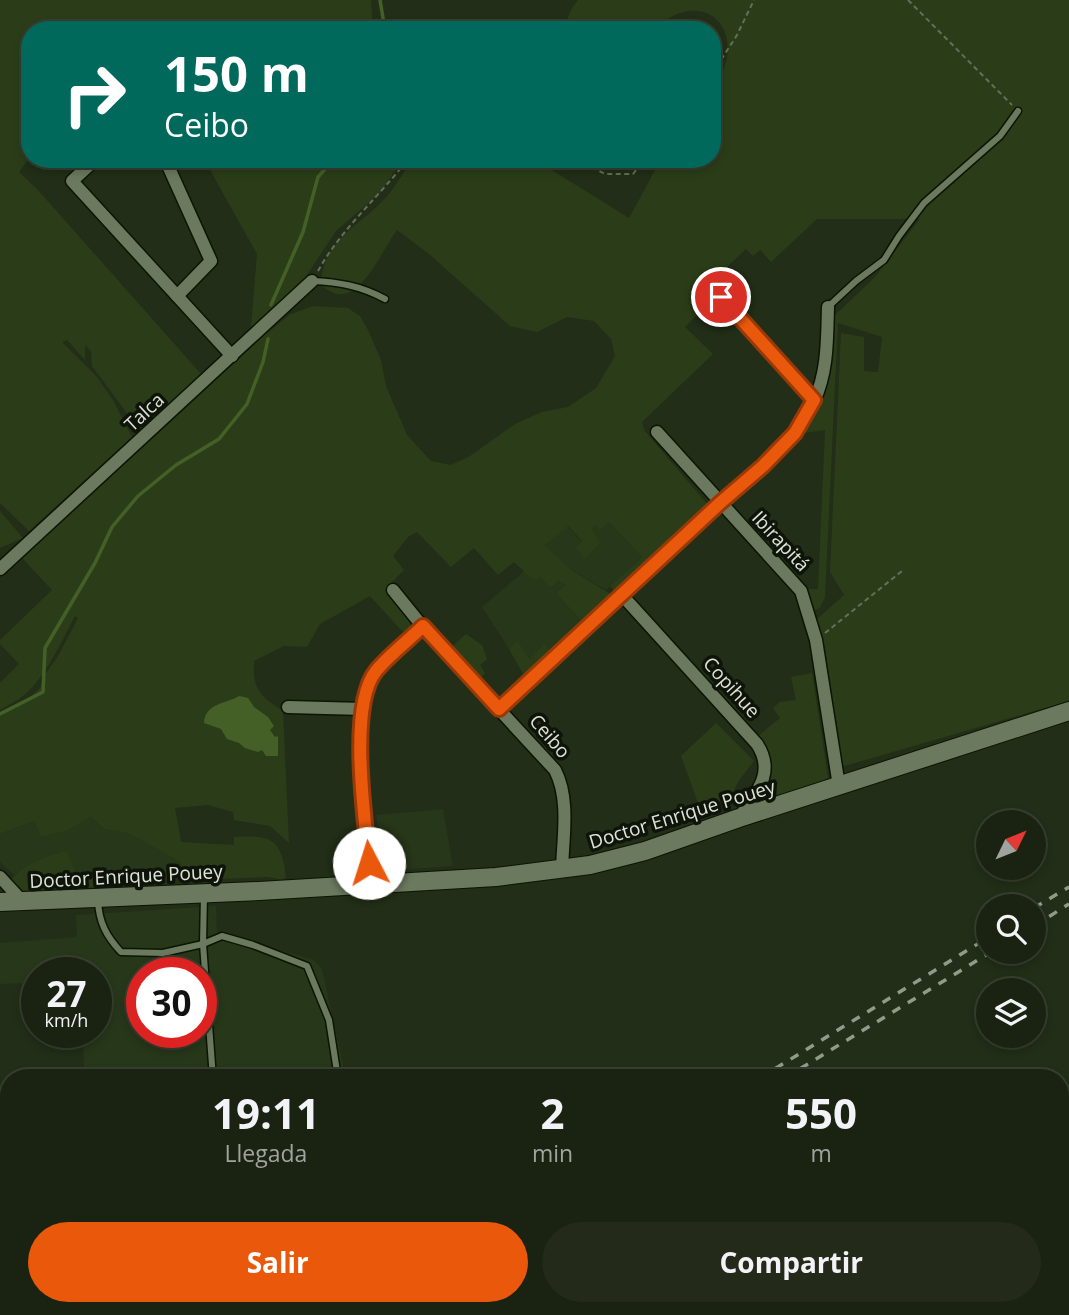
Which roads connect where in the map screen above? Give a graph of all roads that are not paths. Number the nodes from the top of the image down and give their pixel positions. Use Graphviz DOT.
graph roads {
  1 [pos="1018,111"];
  2 [pos="86,168"];
  3 [pos="168,168"];
  4 [pos="312,281"];
  5 [pos="177,296"];
  6 [pos="721,297"];
  7 [pos="385,299"];
  8 [pos="828,307"];
  9 [pos="232,356"];
  10 [pos="814,400"];
  11 [pos="657,432"];
  12 [pos="720,503"];
  13 [pos="0,569"];
  14 [pos="393,590"];
  15 [pos="621,594"];
  16 [pos="423,626"];
  17 [pos="288,707"];
  18 [pos="363,709"];
  19 [pos="499,709"];
  20 [pos="1069,711"];
  21 [pos="839,786"];
  22 [pos="739,818"];
  23 [pos="562,869"];
  24 [pos="0,877"];
  25 [pos="370,884"];
  26 [pos="204,893"];
  27 [pos="97,898"];
  28 [pos="0,902"];
  29 [pos="23,902"];
  30 [pos="203,944"];
  31 [pos="213,1069"];
  32 [pos="337,1069"];
  1 -- 8 [label="lane"];
  2 -- 5 [label="street"];
  3 -- 5 [label="street"];
  4 -- 7 [label="lane"];
  4 -- 9 [label="street, Talca"];
  5 -- 9 [label="street"];
  6 -- 10 [label="street"];
  8 -- 10 [label="street"];
  9 -- 13 [label="street, Talca"];
  10 -- 12 [label="street"];
  11 -- 12 [label="street, Ibirapitá"];
  12 -- 15 [label="street"];
  12 -- 21 [label="street, Ibirapitá"];
  14 -- 16 [label="street, Ceibo"];
  15 -- 19 [label="street"];
  15 -- 22 [label="street, Copihue"];
  16 -- 18 [label="street"];
  16 -- 19 [label="street, Ceibo"];
  17 -- 18 [label="street"];
  18 -- 25 [label="street"];
  19 -- 23 [label="street, Ceibo"];
  20 -- 21 [label="street, Doctor Enrique Pouey"];
  21 -- 22 [label="street, Doctor Enrique Pouey"];
  22 -- 23 [label="street, Doctor Enrique Pouey"];
  23 -- 25 [label="street, Doctor Enrique Pouey"];
  24 -- 29 [label="street"];
  25 -- 26 [label="street, Doctor Enrique Pouey"];
  26 -- 27 [label="street, Doctor Enrique Pouey"];
  26 -- 30 [label="lane"];
  27 -- 29 [label="street, Doctor Enrique Pouey"];
  27 -- 30 [label="lane"];
  28 -- 29 [label="street, Doctor Enrique Pouey"];
  30 -- 31 [label="lane"];
  30 -- 32 [label="lane"];
}
